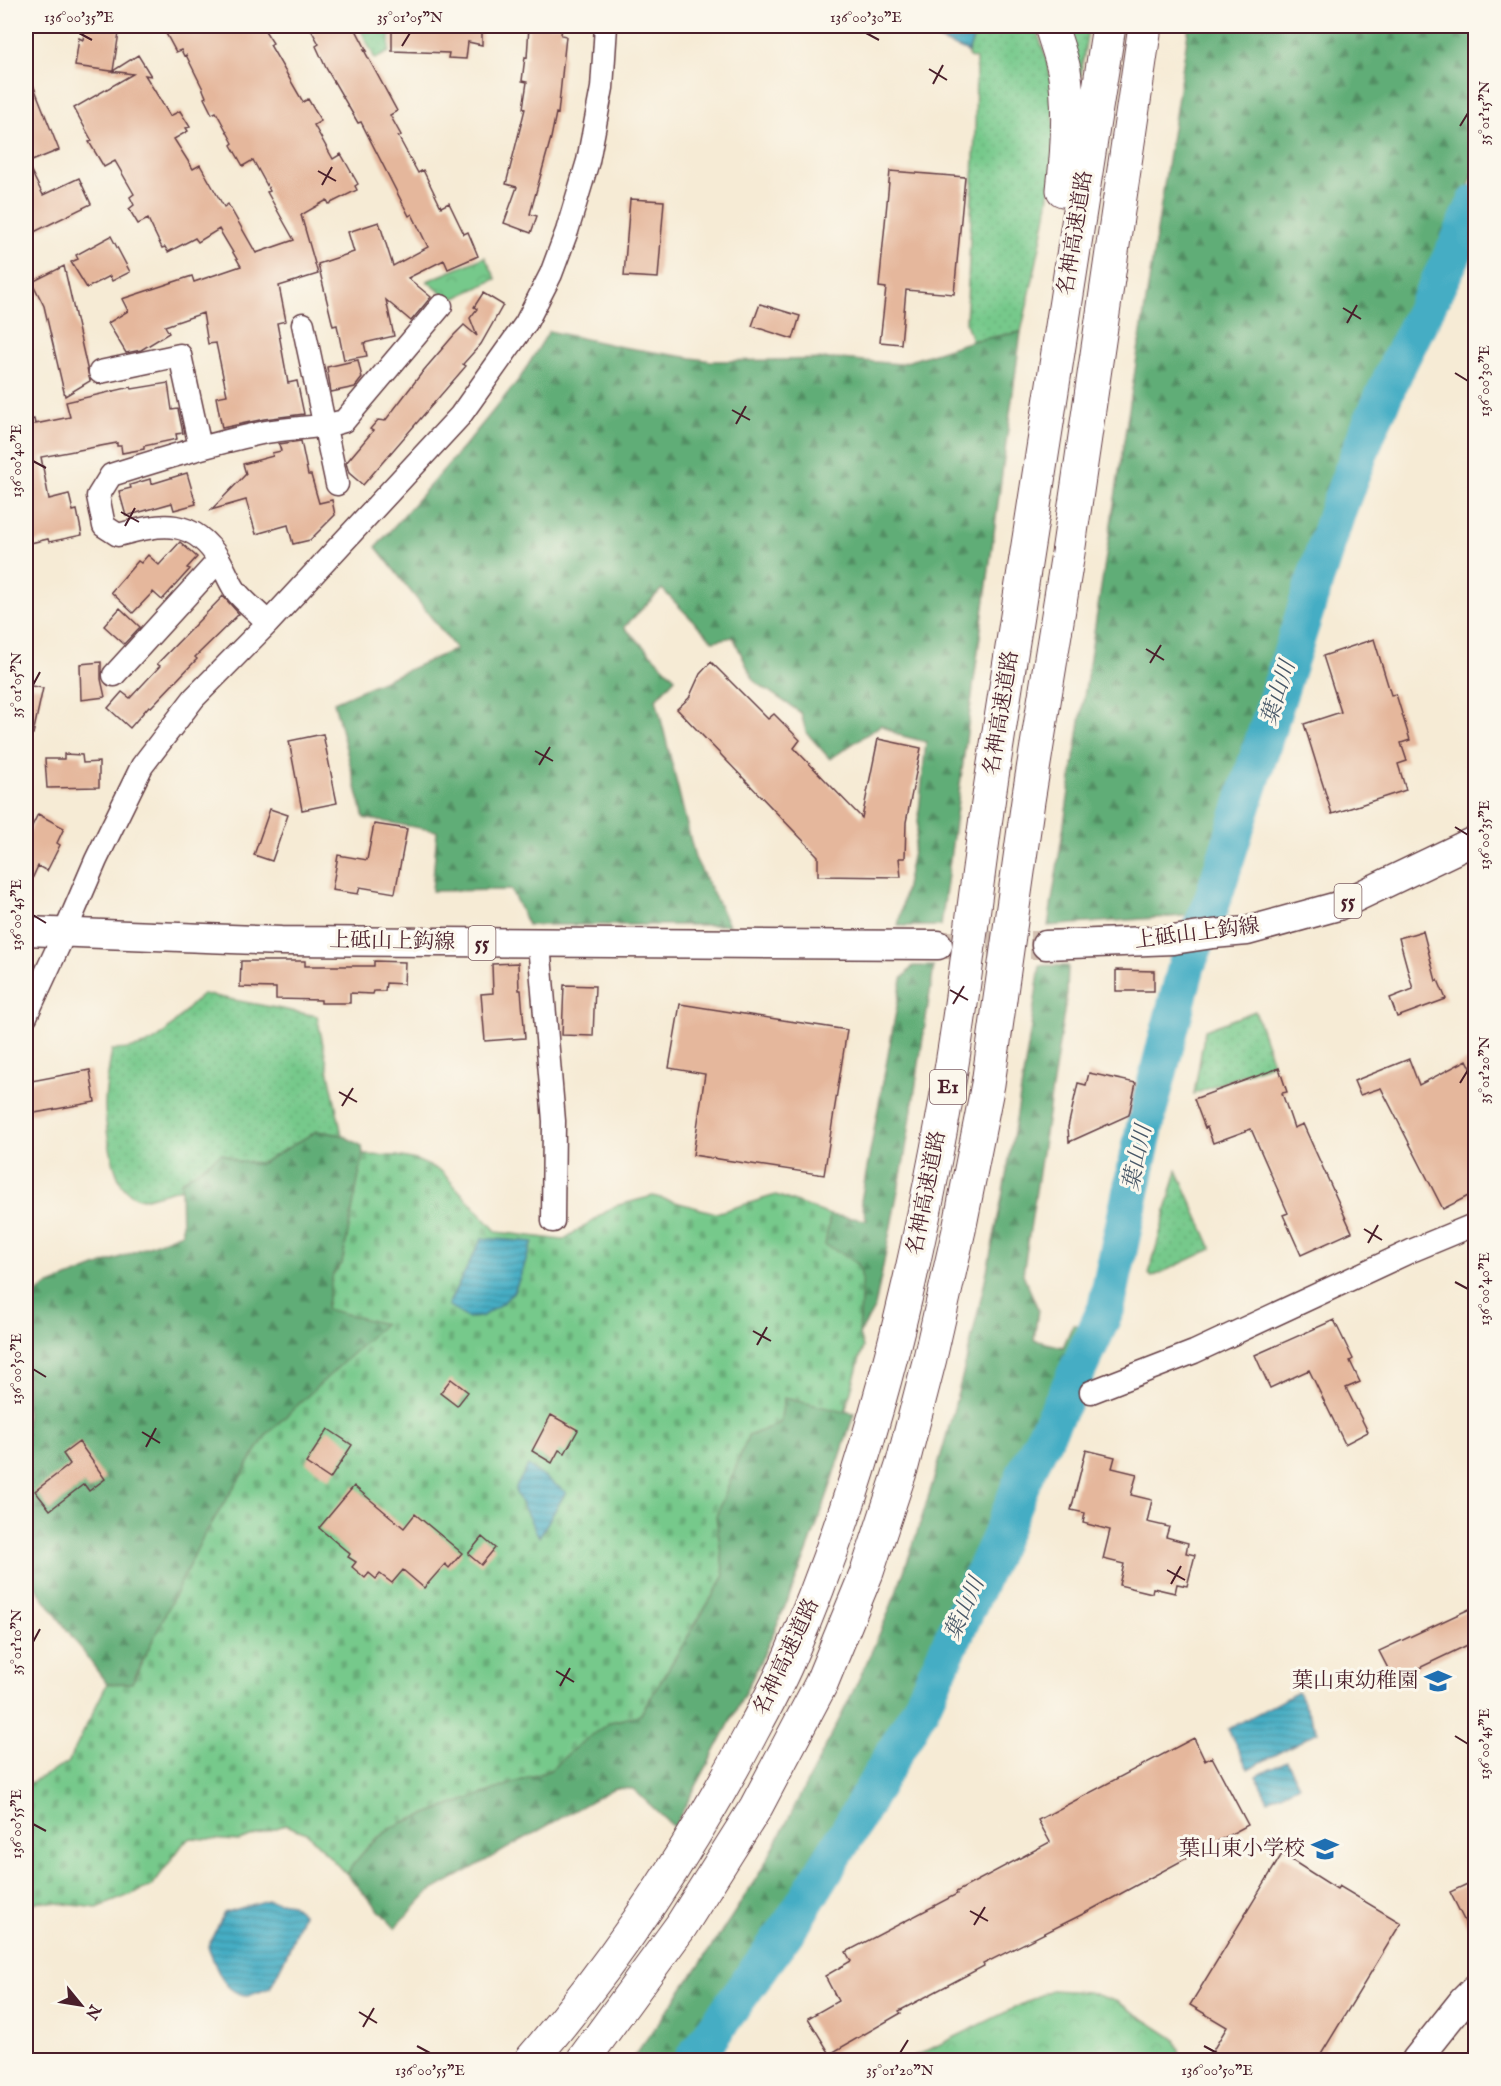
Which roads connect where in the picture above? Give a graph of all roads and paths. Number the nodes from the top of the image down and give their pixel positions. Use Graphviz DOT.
graph roads {
  1 [pos="606,26"];
  2 [pos="1051,26"];
  3 [pos="1109,26"];
  4 [pos="1145,26"];
  5 [pos="441,306"];
  6 [pos="303,324"];
  7 [pos="100,372"];
  8 [pos="325,427"];
  9 [pos="200,447"];
  10 [pos="337,484"];
  11 [pos="219,560"];
  12 [pos="268,623"];
  13 [pos="114,675"];
  14 [pos="988,808"];
  15 [pos="1476,840"];
  16 [pos="26,931"];
  17 [pos="65,932"];
  18 [pos="538,944"];
  19 [pos="938,945"];
  20 [pos="1046,945"];
  21 [pos="26,1016"];
  22 [pos="554,1221"];
  23 [pos="1476,1224"];
  24 [pos="1091,1392"];
  25 [pos="1476,1988"];
  26 [pos="531,2061"];
  27 [pos="583,2061"];
  28 [pos="1416,2061"];
  1 -- 12 [label="street"];
  2 -- 14 [label="highway"];
  3 -- 14 [label="highway, 名神高速道路 / E1"];
  4 -- 27 [label="highway, 名神高速道路 / E1"];
  5 -- 8 [label="street"];
  6 -- 8 [label="street"];
  7 -- 9 [label="street"];
  8 -- 9 [label="street"];
  8 -- 10 [label="street"];
  9 -- 11 [label="street"];
  11 -- 12 [label="street"];
  11 -- 13 [label="street"];
  12 -- 17 [label="street"];
  14 -- 26 [label="highway, 名神高速道路 / E1"];
  15 -- 20 [label="main road, 上砥山上鈎線 / 55"];
  16 -- 17 [label="main road, 上砥山上鈎線 / 55"];
  17 -- 18 [label="main road, 上砥山上鈎線 / 55"];
  17 -- 21 [label="street"];
  18 -- 19 [label="main road, 上砥山上鈎線 / 55"];
  18 -- 22 [label="street"];
  23 -- 24 [label="street"];
  25 -- 28 [label="main road"];
}
